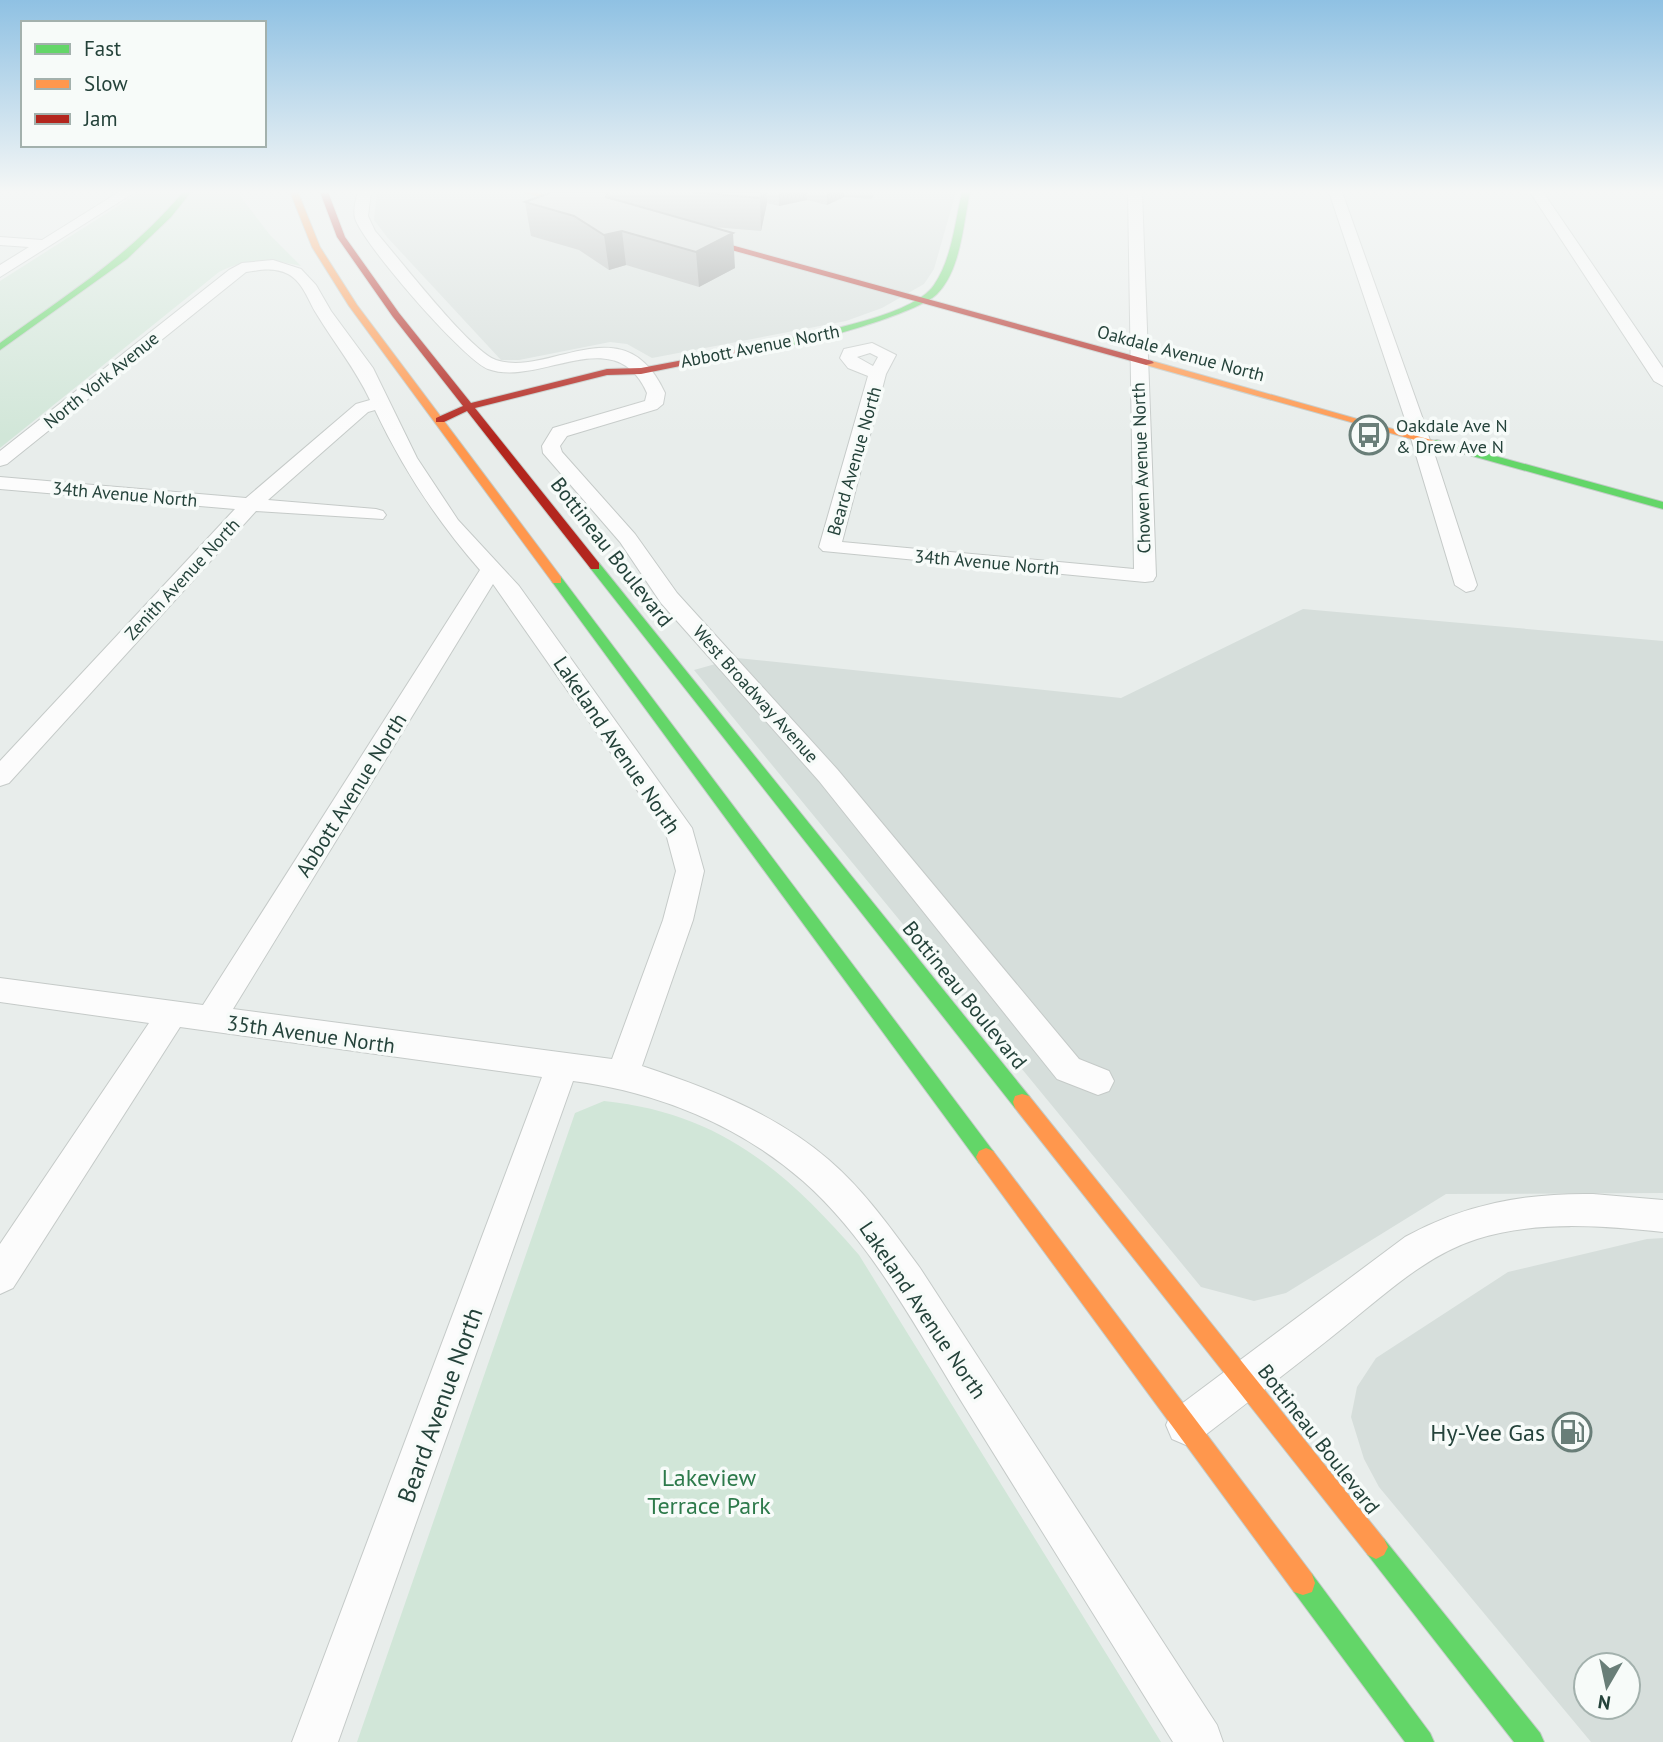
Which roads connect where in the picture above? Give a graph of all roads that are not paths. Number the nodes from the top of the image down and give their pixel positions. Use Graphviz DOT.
graph roads {
  1 [pos="103,273"];
  2 [pos="234,273"];
  3 [pos="297,273"];
  4 [pos="330,273"];
  5 [pos="366,273"];
  6 [pos="405,273"];
  7 [pos="824,273"];
  8 [pos="945,273"];
  9 [pos="1136,273"];
  10 [pos="1363,273"];
  11 [pos="1591,273"];
  12 [pos="920,300"];
  13 [pos="0,346"];
  14 [pos="1138,361"];
  15 [pos="641,371"];
  16 [pos="877,374"];
  17 [pos="1663,381"];
  18 [pos="380,403"];
  19 [pos="475,411"];
  20 [pos="440,420"];
  21 [pos="1419,438"];
  22 [pos="0,460"];
  23 [pos="0,482"];
  24 [pos="249,506"];
  25 [pos="1663,506"];
  26 [pos="376,515"];
  27 [pos="830,547"];
  28 [pos="491,570"];
  29 [pos="1145,576"];
  30 [pos="1466,585"];
  31 [pos="0,777"];
  32 [pos="0,990"];
  33 [pos="171,1015"];
  34 [pos="210,1020"];
  35 [pos="561,1068"];
  36 [pos="623,1074"];
  37 [pos="1098,1081"];
  38 [pos="1663,1216"];
  39 [pos="0,1276"];
  40 [pos="1246,1380"];
  41 [pos="1186,1425"];
  42 [pos="1284,1556"];
  43 [pos="1365,1695"];
  44 [pos="315,1742"];
  45 [pos="1200,1742"];
  46 [pos="1421,1742"];
  47 [pos="1531,1742"];
  1 -- 13 [label="main road"];
  2 -- 22 [label="street, North York Avenue"];
  3 -- 18 [label="street, Lakeland Avenue North"];
  4 -- 20 [label="main road"];
  5 -- 19 [label="main road, Bottineau Boulevard"];
  6 -- 15 [label="street"];
  7 -- 12 [label="main road, Oakdale Avenue North"];
  8 -- 12 [label="main road, Abbott Avenue North"];
  9 -- 14 [label="street, Chowen Avenue North"];
  10 -- 21 [label="street"];
  11 -- 17 [label="street"];
  12 -- 14 [label="main road, Oakdale Avenue North"];
  12 -- 15 [label="main road, Abbott Avenue North"];
  14 -- 21 [label="main road, Oakdale Avenue North"];
  14 -- 29 [label="street, Chowen Avenue North"];
  15 -- 19 [label="main road, Abbott Avenue North"];
  15 -- 37 [label="street, West Broadway Avenue"];
  16 -- 27 [label="street, Beard Avenue North"];
  18 -- 24 [label="street, Zenith Avenue North"];
  18 -- 28 [label="street, Lakeland Avenue North"];
  19 -- 20 [label="main road, Abbott Avenue North"];
  19 -- 40 [label="main road, Bottineau Boulevard"];
  20 -- 41 [label="main road"];
  21 -- 25 [label="main road, Oakdale Avenue North"];
  21 -- 30 [label="street"];
  23 -- 24 [label="street, 34th Avenue North"];
  24 -- 26 [label="street, 34th Avenue North"];
  24 -- 31 [label="street, Zenith Avenue North"];
  27 -- 29 [label="street, 34th Avenue North"];
  28 -- 34 [label="street, Abbott Avenue North"];
  28 -- 36 [label="street, Lakeland Avenue North"];
  32 -- 33 [label="street, 35th Avenue North"];
  33 -- 34 [label="street, 35th Avenue North"];
  33 -- 39 [label="street"];
  34 -- 35 [label="street, 35th Avenue North"];
  35 -- 36 [label="street, 35th Avenue North"];
  35 -- 44 [label="street, Beard Avenue North"];
  36 -- 45 [label="street, Lakeland Avenue North"];
  38 -- 40 [label="street"];
  40 -- 41 [label="street"];
  40 -- 47 [label="main road, Bottineau Boulevard"];
  41 -- 42 [label="main road"];
  42 -- 43 [label="main road"];
  42 -- 46 [label="main road"];
}
